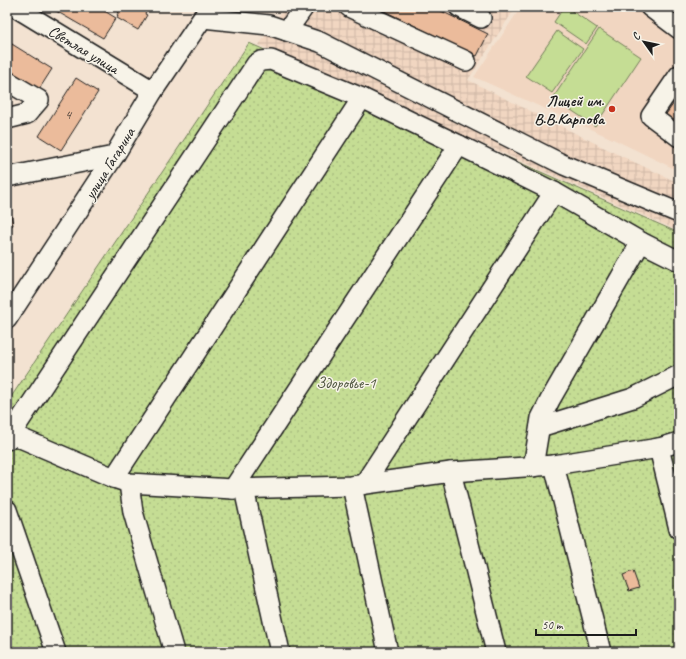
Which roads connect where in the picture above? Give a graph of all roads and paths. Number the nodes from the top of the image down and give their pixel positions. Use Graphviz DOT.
graph roads {
  1 [pos="15,7"];
  2 [pos="304,7"];
  3 [pos="349,7"];
  4 [pos="459,7"];
  5 [pos="650,7"];
  6 [pos="206,12"];
  7 [pos="481,18"];
  8 [pos="679,29"];
  9 [pos="287,31"];
  10 [pos="466,61"];
  11 [pos="679,75"];
  12 [pos="7,81"];
  13 [pos="153,91"];
  14 [pos="362,98"];
  15 [pos="7,119"];
  16 [pos="679,137"];
  17 [pos="459,145"];
  18 [pos="114,156"];
  19 [pos="7,177"];
  20 [pos="554,192"];
  21 [pos="679,213"];
  22 [pos="641,242"];
  23 [pos="679,261"];
  24 [pos="7,319"];
  25 [pos="678,378"];
  26 [pos="540,427"];
  27 [pos="9,437"];
  28 [pos="679,442"];
  29 [pos="659,448"];
  30 [pos="554,465"];
  31 [pos="534,467"];
  32 [pos="451,472"];
  33 [pos="121,480"];
  34 [pos="358,485"];
  35 [pos="238,489"];
  36 [pos="7,510"];
  37 [pos="679,529"];
  38 [pos="56,652"];
  39 [pos="174,652"];
  40 [pos="280,652"];
  41 [pos="388,652"];
  42 [pos="496,652"];
  43 [pos="601,652"];
  1 -- 13 [label="street, Светлая улица"];
  2 -- 9 [label="street"];
  3 -- 10 [label="street"];
  4 -- 7 [label="street"];
  5 -- 8 [label="street"];
  6 -- 9 [label="street"];
  6 -- 13 [label="street, улица Гагарина"];
  9 -- 21 [label="street"];
  11 -- 16 [label="street"];
  12 -- 15 [label="street"];
  13 -- 18 [label="street, улица Гагарина"];
  14 -- 17 [label="street"];
  14 -- 27 [label="street"];
  14 -- 33 [label="street"];
  17 -- 20 [label="street"];
  17 -- 35 [label="street"];
  18 -- 19 [label="street"];
  18 -- 24 [label="street, улица Гагарина"];
  20 -- 22 [label="street"];
  20 -- 34 [label="street"];
  22 -- 23 [label="street"];
  22 -- 26 [label="street"];
  25 -- 26 [label="street"];
  26 -- 31 [label="street"];
  27 -- 33 [label="street"];
  28 -- 29 [label="street"];
  29 -- 30 [label="street"];
  29 -- 37 [label="street"];
  30 -- 31 [label="street"];
  30 -- 43 [label="street"];
  31 -- 32 [label="street"];
  32 -- 34 [label="street"];
  32 -- 42 [label="street"];
  33 -- 35 [label="street"];
  33 -- 39 [label="street"];
  34 -- 35 [label="street"];
  34 -- 41 [label="street"];
  35 -- 40 [label="street"];
  36 -- 38 [label="street"];
}
